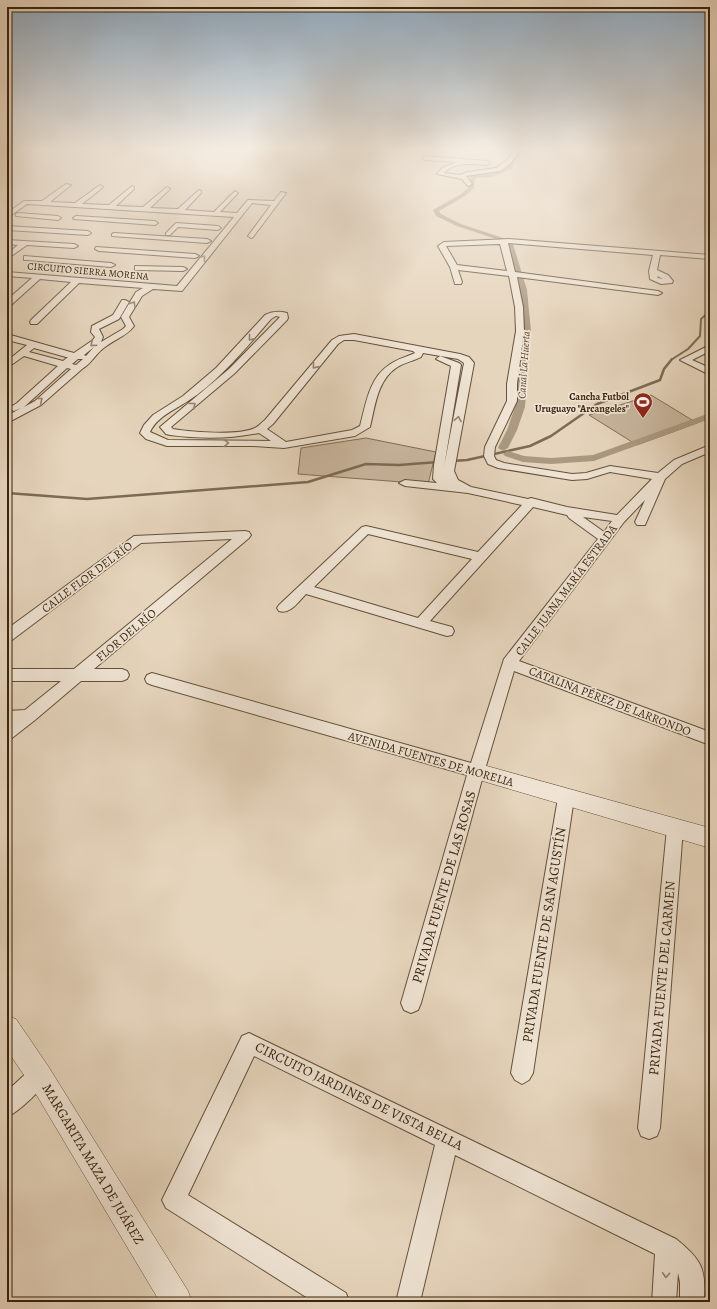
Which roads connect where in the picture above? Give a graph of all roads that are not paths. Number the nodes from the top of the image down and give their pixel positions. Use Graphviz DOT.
graph roads {
  1 [pos="18,208"];
  2 [pos="27,208"];
  3 [pos="131,208"];
  4 [pos="132,208"];
  5 [pos="183,208"];
  6 [pos="221,208"];
  7 [pos="242,208"];
  8 [pos="271,208"];
  9 [pos="145,209"];
  10 [pos="180,211"];
  11 [pos="215,214"];
  12 [pos="18,215"];
  13 [pos="234,215"];
  14 [pos="7,216"];
  15 [pos="76,218"];
  16 [pos="116,221"];
  17 [pos="7,223"];
  18 [pos="156,224"];
  19 [pos="7,228"];
  20 [pos="218,228"];
  21 [pos="42,230"];
  22 [pos="88,233"];
  23 [pos="114,234"];
  24 [pos="168,234"];
  25 [pos="251,236"];
  26 [pos="207,241"];
  27 [pos="7,242"];
  28 [pos="507,242"];
  29 [pos="24,244"];
  30 [pos="74,246"];
  31 [pos="98,249"];
  32 [pos="152,252"];
  33 [pos="657,253"];
  34 [pos="195,256"];
  35 [pos="7,257"];
  36 [pos="710,257"];
  37 [pos="27,258"];
  38 [pos="111,264"];
  39 [pos="454,267"];
  40 [pos="64,270"];
  41 [pos="652,271"];
  42 [pos="513,273"];
  43 [pos="7,274"];
  44 [pos="16,275"];
  45 [pos="38,277"];
  46 [pos="176,279"];
  47 [pos="77,280"];
  48 [pos="7,281"];
  49 [pos="458,282"];
  50 [pos="131,284"];
  51 [pos="153,286"];
  52 [pos="658,293"];
  53 [pos="7,304"];
  54 [pos="34,322"];
  55 [pos="7,337"];
  56 [pos="33,345"];
  57 [pos="710,348"];
  58 [pos="57,351"];
  59 [pos="22,353"];
  60 [pos="416,353"];
  61 [pos="402,355"];
  62 [pos="78,356"];
  63 [pos="46,358"];
  64 [pos="88,359"];
  65 [pos="7,365"];
  66 [pos="66,365"];
  67 [pos="79,367"];
  68 [pos="710,372"];
  69 [pos="7,411"];
  70 [pos="7,420"];
  71 [pos="167,429"];
  72 [pos="146,430"];
  73 [pos="259,430"];
  74 [pos="249,433"];
  75 [pos="268,436"];
  76 [pos="154,439"];
  77 [pos="253,443"];
  78 [pos="284,445"];
  79 [pos="710,448"];
  80 [pos="446,460"];
  81 [pos="660,477"];
  82 [pos="405,483"];
  83 [pos="450,484"];
  84 [pos="531,502"];
  85 [pos="567,511"];
  86 [pos="620,519"];
  87 [pos="641,522"];
  88 [pos="245,535"];
  89 [pos="606,539"];
  90 [pos="480,557"];
  91 [pos="304,589"];
  92 [pos="284,608"];
  93 [pos="421,623"];
  94 [pos="447,631"];
  95 [pos="7,636"];
  96 [pos="510,663"];
  97 [pos="79,674"];
  98 [pos="122,674"];
  99 [pos="7,675"];
  100 [pos="152,679"];
  101 [pos="30,716"];
  102 [pos="7,717"];
  103 [pos="7,734"];
  104 [pos="710,739"];
  105 [pos="476,771"];
  106 [pos="566,798"];
  107 [pos="675,828"];
  108 [pos="710,838"];
  109 [pos="411,1003"];
  110 [pos="7,1028"];
  111 [pos="522,1073"];
  112 [pos="39,1075"];
  113 [pos="7,1106"];
  114 [pos="649,1128"];
  115 [pos="447,1140"];
  116 [pos="668,1247"];
  117 [pos="177,1302"];
  118 [pos="337,1302"];
  119 [pos="408,1302"];
  120 [pos="664,1302"];
  121 [pos="692,1302"];
  1 -- 14 [label="street"];
  2 -- 12 [label="street"];
  3 -- 16 [label="street"];
  4 -- 9 [label="street"];
  5 -- 10 [label="street"];
  6 -- 11 [label="street"];
  7 -- 13 [label="street"];
  8 -- 25 [label="street"];
  9 -- 10 [label="street"];
  10 -- 11 [label="street"];
  11 -- 13 [label="street"];
  12 -- 17 [label="street"];
  12 -- 21 [label="street"];
  13 -- 20 [label="street"];
  46 -- 13 [label="street, one-way"];
  15 -- 16 [label="street"];
  16 -- 18 [label="street"];
  19 -- 21 [label="street"];
  20 -- 24 [label="street"];
  20 -- 26 [label="street"];
  21 -- 22 [label="street"];
  23 -- 26 [label="street"];
  26 -- 34 [label="street"];
  27 -- 29 [label="street"];
  28 -- 33 [label="street"];
  28 -- 39 [label="street"];
  28 -- 42 [label="street"];
  29 -- 30 [label="street"];
  29 -- 35 [label="street"];
  31 -- 32 [label="street"];
  32 -- 34 [label="street"];
  32 -- 46 [label="street"];
  33 -- 36 [label="street"];
  33 -- 41 [label="street"];
  34 -- 46 [label="street"];
  37 -- 40 [label="street"];
  38 -- 40 [label="street"];
  39 -- 42 [label="street"];
  39 -- 49 [label="street"];
  40 -- 45 [label="street, CIRCUITO SIERRA MORENA"];
  40 -- 47 [label="street, CIRCUITO SIERRA MORENA"];
  42 -- 52 [label="street"];
  42 -- 81 [label="street"];
  43 -- 44 [label="street, CIRCUITO SIERRA MORENA"];
  44 -- 45 [label="street, CIRCUITO SIERRA MORENA"];
  44 -- 48 [label="street"];
  45 -- 53 [label="street"];
  46 -- 51 [label="street, CIRCUITO SIERRA MORENA"];
  47 -- 50 [label="street, CIRCUITO SIERRA MORENA"];
  47 -- 54 [label="street"];
  50 -- 51 [label="street, CIRCUITO SIERRA MORENA"];
  50 -- 62 [label="street, one-way"];
  64 -- 51 [label="street, one-way"];
  55 -- 56 [label="street"];
  56 -- 58 [label="street"];
  56 -- 59 [label="street"];
  57 -- 68 [label="street"];
  58 -- 62 [label="street"];
  58 -- 63 [label="street"];
  59 -- 63 [label="street"];
  59 -- 65 [label="street"];
  60 -- 61 [label="street"];
  60 -- 61 [label="street"];
  60 -- 80 [label="street"];
  80 -- 60 [label="street, one-way"];
  61 -- 73 [label="street, one-way"];
  61 -- 75 [label="street"];
  61 -- 78 [label="street"];
  62 -- 64 [label="street"];
  62 -- 66 [label="street"];
  63 -- 66 [label="street"];
  64 -- 67 [label="street"];
  66 -- 67 [label="street"];
  66 -- 69 [label="street"];
  70 -- 67 [label="street, one-way"];
  71 -- 72 [label="street"];
  71 -- 72 [label="street, one-way"];
  71 -- 74 [label="street"];
  71 -- 76 [label="street"];
  72 -- 76 [label="street"];
  73 -- 74 [label="street"];
  73 -- 75 [label="street"];
  74 -- 77 [label="street"];
  75 -- 77 [label="street"];
  75 -- 78 [label="street"];
  76 -- 77 [label="street, one-way"];
  77 -- 78 [label="street"];
  79 -- 81 [label="street, CALLE JUANA MARÍA ESTRADA"];
  80 -- 83 [label="street"];
  81 -- 86 [label="street, CALLE JUANA MARÍA ESTRADA"];
  81 -- 87 [label="street"];
  82 -- 83 [label="street"];
  83 -- 84 [label="street"];
  84 -- 85 [label="street"];
  84 -- 90 [label="street"];
  85 -- 86 [label="street"];
  85 -- 89 [label="street"];
  86 -- 89 [label="street, CALLE JUANA MARÍA ESTRADA"];
  88 -- 95 [label="street, CALLE FLOR DEL RÍO"];
  88 -- 97 [label="street, FLOR DEL RÍO"];
  89 -- 96 [label="street, CALLE JUANA MARÍA ESTRADA"];
  90 -- 91 [label="street"];
  90 -- 93 [label="street"];
  91 -- 92 [label="street"];
  91 -- 93 [label="street"];
  93 -- 94 [label="street"];
  96 -- 104 [label="street, CATALINA PÉREZ DE LARRONDO"];
  96 -- 105 [label="street, CALLE JUANA MARÍA ESTRADA"];
  97 -- 98 [label="street"];
  97 -- 99 [label="street"];
  97 -- 101 [label="street, FLOR DEL RÍO"];
  100 -- 105 [label="street, AVENIDA FUENTES DE MORELIA"];
  101 -- 102 [label="street"];
  101 -- 103 [label="street, FLOR DEL RÍO"];
  105 -- 106 [label="street, AVENIDA FUENTES DE MORELIA"];
  105 -- 109 [label="street, PRIVADA FUENTE DE LAS ROSAS"];
  106 -- 107 [label="street, AVENIDA FUENTES DE MORELIA"];
  106 -- 111 [label="street, PRIVADA FUENTE DE SAN AGUSTÍN"];
  107 -- 108 [label="street, AVENIDA FUENTES DE MORELIA"];
  107 -- 114 [label="street, PRIVADA FUENTE DEL CARMEN"];
  110 -- 112 [label="street, MARGARITA MAZA DE JUÁREZ"];
  112 -- 113 [label="street"];
  112 -- 117 [label="street, MARGARITA MAZA DE JUÁREZ"];
  115 -- 116 [label="street, CIRCUITO JARDINES DE VISTA BELLA"];
  115 -- 118 [label="street, CIRCUITO JARDINES DE VISTA BELLA"];
  115 -- 119 [label="street"];
  116 -- 120 [label="street, one-way"];
  116 -- 121 [label="street, CIRCUITO JARDINES DE VISTA BELLA"];
}
